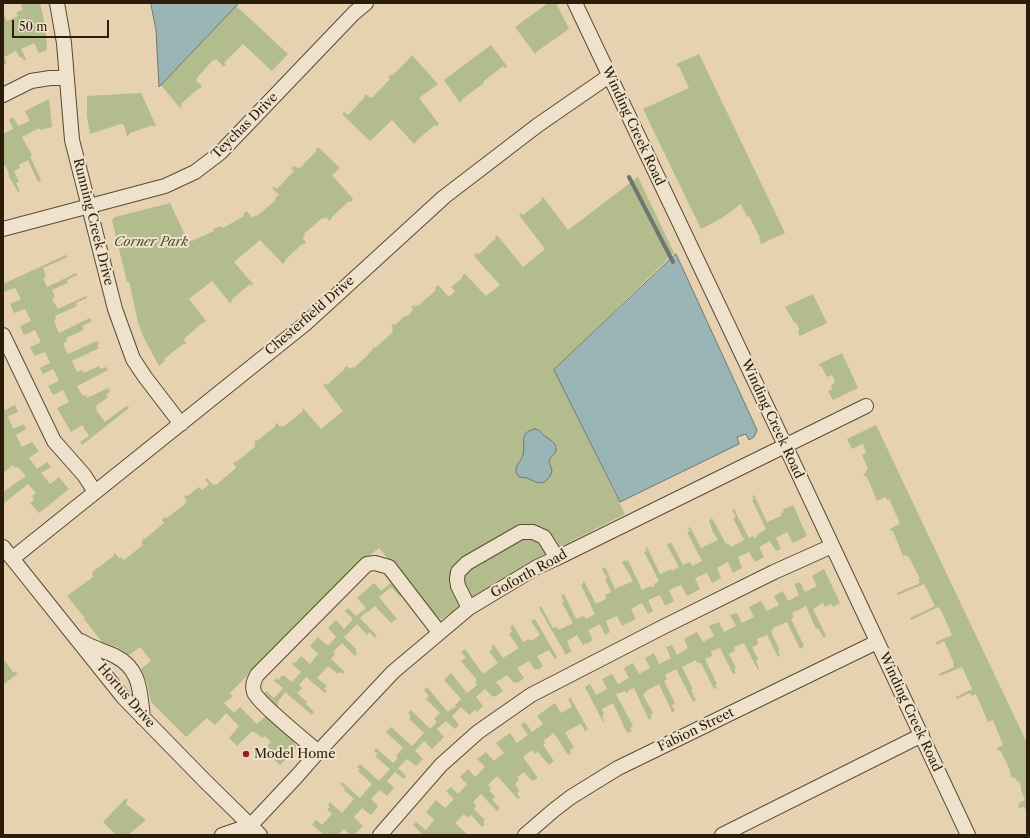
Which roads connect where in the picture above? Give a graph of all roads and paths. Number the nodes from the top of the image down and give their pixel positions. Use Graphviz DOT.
graph roads {
  1 [pos="57,3"];
  2 [pos="366,3"];
  3 [pos="575,3"];
  4 [pos="608,76"];
  5 [pos="66,78"];
  6 [pos="3,95"];
  7 [pos="88,205"];
  8 [pos="3,229"];
  9 [pos="3,335"];
  10 [pos="866,406"];
  11 [pos="181,424"];
  12 [pos="785,445"];
  13 [pos="95,492"];
  14 [pos="832,546"];
  15 [pos="3,547"];
  16 [pos="13,558"];
  17 [pos="557,558"];
  18 [pos="469,608"];
  19 [pos="439,632"];
  20 [pos="78,640"];
  21 [pos="878,642"];
  22 [pos="143,718"];
  23 [pos="922,735"];
  24 [pos="318,752"];
  25 [pos="251,832"];
  26 [pos="225,833"];
  27 [pos="965,834"];
  28 [pos="380,835"];
  29 [pos="525,835"];
  30 [pos="722,835"];
  1 -- 5 [label="street, Running Creek Drive"];
  2 -- 7 [label="street, Teychas Drive"];
  3 -- 4 [label="street, Winding Creek Road"];
  4 -- 11 [label="street, Chesterfield Drive"];
  4 -- 12 [label="street, Winding Creek Road"];
  5 -- 6 [label="street"];
  5 -- 7 [label="street, Running Creek Drive"];
  7 -- 8 [label="street, Teychas Drive"];
  7 -- 11 [label="street, Running Creek Drive"];
  9 -- 13 [label="street"];
  10 -- 12 [label="street, Goforth Road"];
  11 -- 13 [label="street, Chesterfield Drive"];
  12 -- 14 [label="street, Winding Creek Road"];
  12 -- 17 [label="street, Goforth Road"];
  13 -- 16 [label="street, Chesterfield Drive"];
  14 -- 21 [label="street, Winding Creek Road"];
  14 -- 28 [label="street"];
  15 -- 16 [label="street, Hortus Drive"];
  16 -- 20 [label="street, Hortus Drive"];
  17 -- 18 [label="street, Goforth Road"];
  17 -- 18 [label="street"];
  18 -- 19 [label="street, Goforth Road"];
  19 -- 24 [label="street, Goforth Road"];
  19 -- 24 [label="street"];
  20 -- 22 [label="street, Hortus Drive"];
  20 -- 22 [label="street"];
  21 -- 23 [label="street, Winding Creek Road"];
  21 -- 29 [label="street, Fabion Street"];
  22 -- 25 [label="street, Hortus Drive"];
  23 -- 27 [label="street, Winding Creek Road"];
  23 -- 30 [label="street"];
  24 -- 25 [label="street, Goforth Road"];
  25 -- 26 [label="street, Goforth Road"];
}
